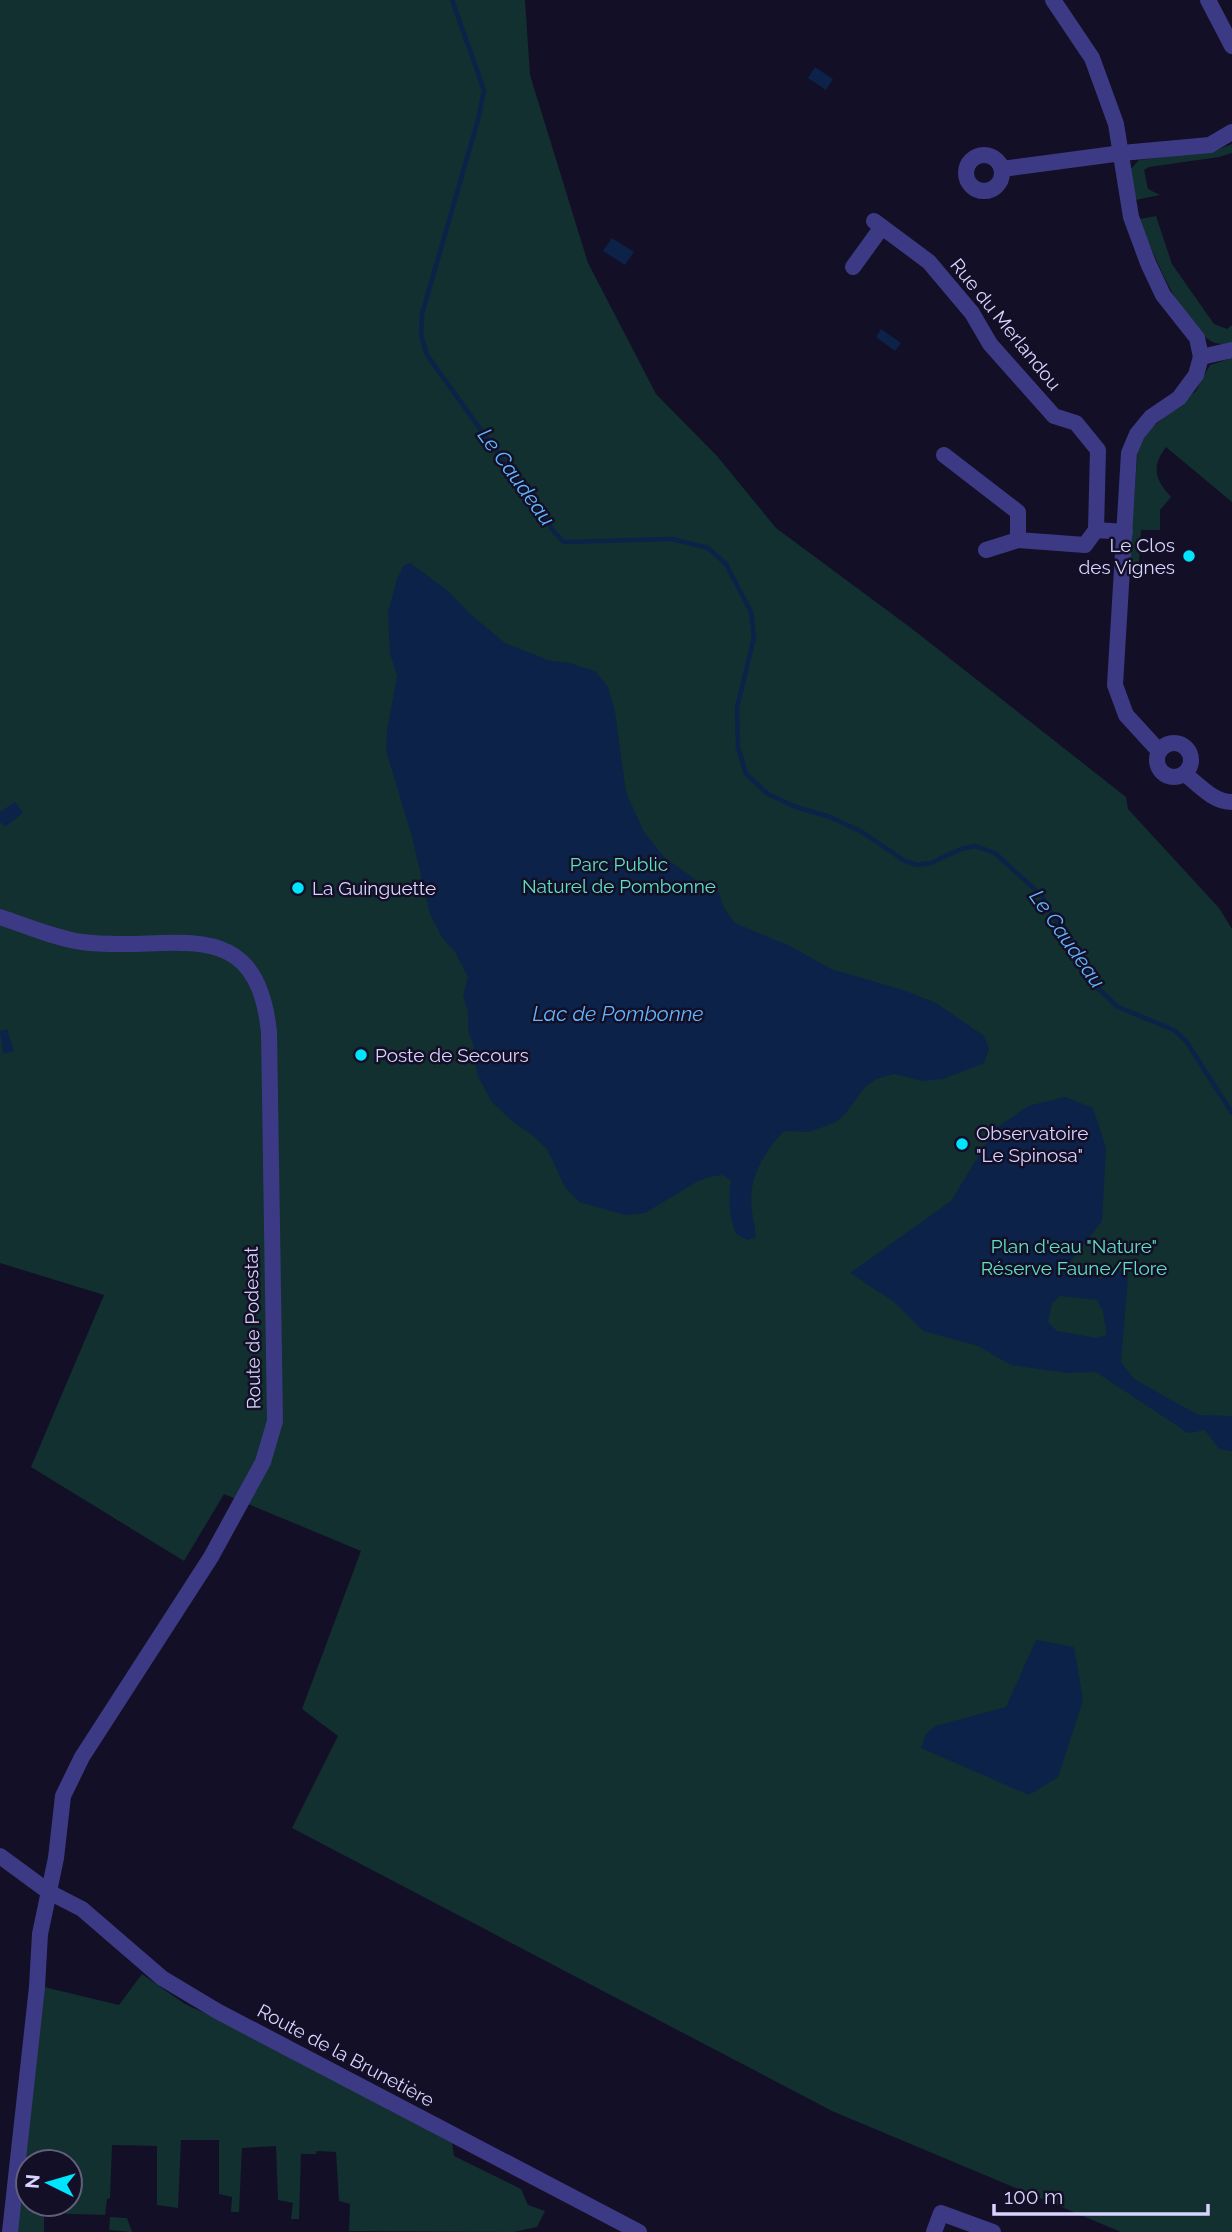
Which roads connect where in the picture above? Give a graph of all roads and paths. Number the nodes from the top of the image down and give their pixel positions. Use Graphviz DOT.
graph roads {
  1 [pos="1208,0"];
  2 [pos="1059,2"];
  3 [pos="1232,46"];
  4 [pos="1232,132"];
  5 [pos="1122,153"];
  6 [pos="1002,169"];
  7 [pos="853,267"];
  8 [pos="1232,351"];
  9 [pos="1201,356"];
  10 [pos="944,455"];
  11 [pos="1096,530"];
  12 [pos="1125,532"];
  13 [pos="1018,540"];
  14 [pos="986,550"];
  15 [pos="1159,751"];
  16 [pos="1185,774"];
  17 [pos="1232,802"];
  18 [pos="0,917"];
  19 [pos="0,1856"];
  20 [pos="49,1892"];
  21 [pos="10,2232"];
  22 [pos="639,2232"];
  23 [pos="934,2232"];
  24 [pos="993,2232"];
  1 -- 3 [label="street"];
  2 -- 5 [label="street"];
  4 -- 5 [label="street"];
  5 -- 6 [label="street"];
  5 -- 9 [label="street"];
  7 -- 11 [label="street, Rue du Merlandou"];
  8 -- 9 [label="street"];
  9 -- 12 [label="street"];
  10 -- 13 [label="street"];
  11 -- 12 [label="street"];
  11 -- 13 [label="street"];
  12 -- 15 [label="street"];
  13 -- 14 [label="street"];
  15 -- 16 [label="street"];
  15 -- 16 [label="street"];
  16 -- 17 [label="street"];
  18 -- 20 [label="street, Route de Podestat"];
  19 -- 20 [label="street, Route de la Brunetière"];
  20 -- 21 [label="street, Route de Podestat"];
  20 -- 22 [label="street, Route de la Brunetière"];
  23 -- 24 [label="street"];
}
